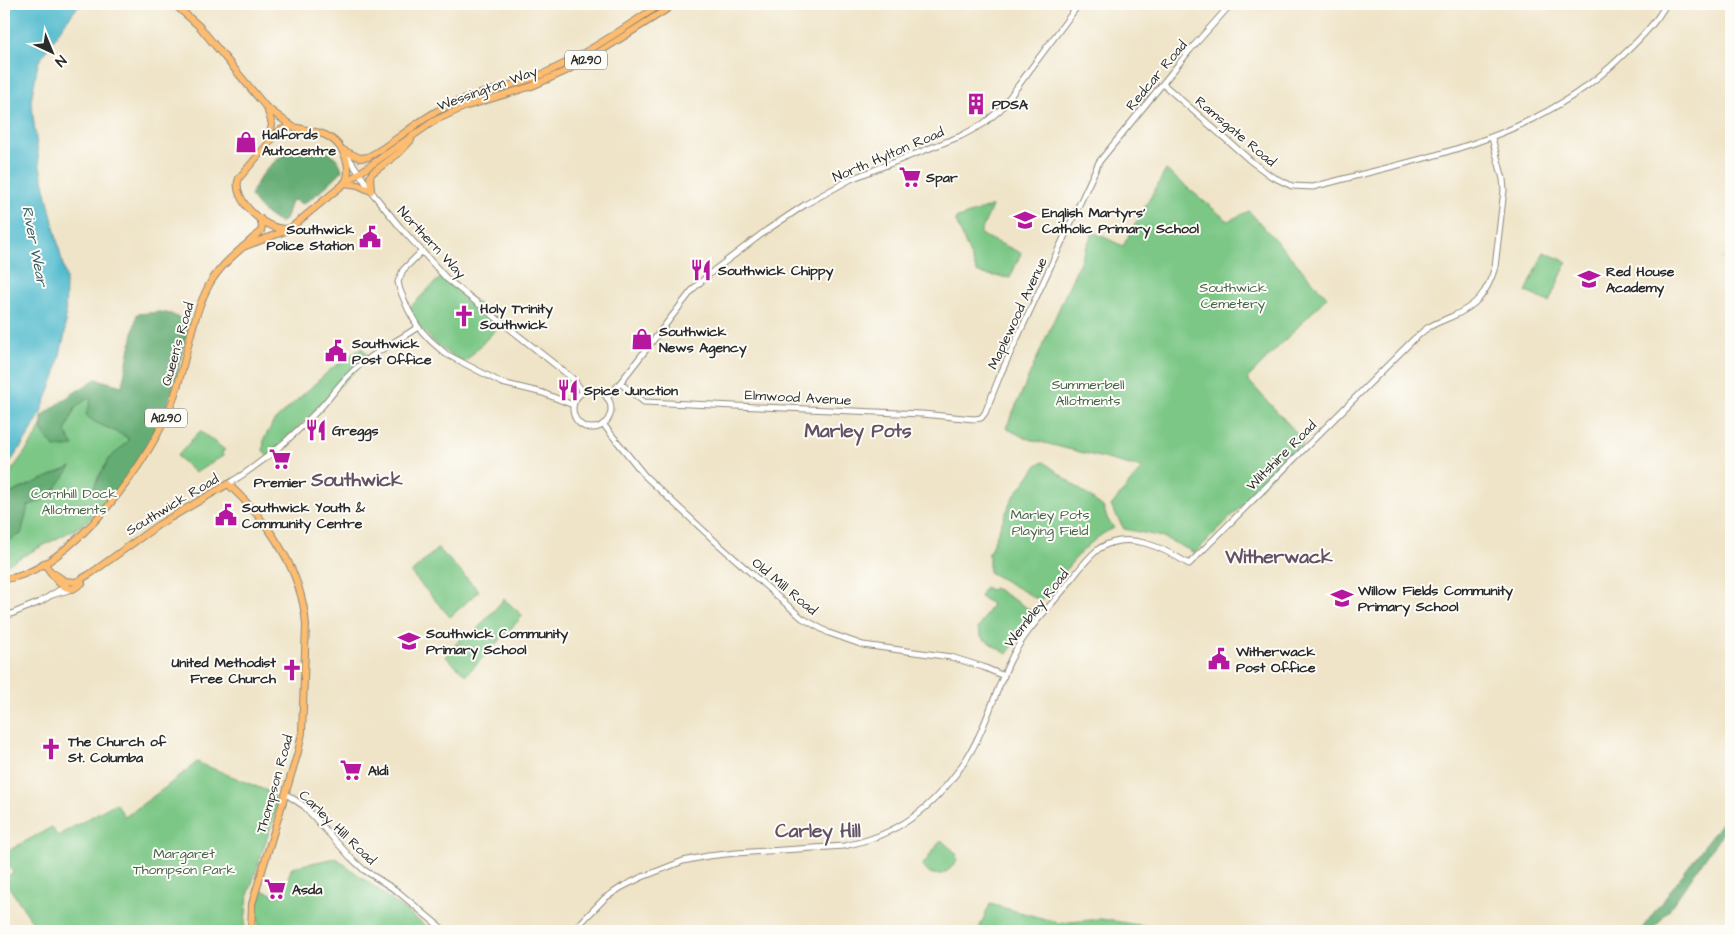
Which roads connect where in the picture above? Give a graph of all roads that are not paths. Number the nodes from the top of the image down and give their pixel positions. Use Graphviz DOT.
graph roads {
  1 [pos="174,4"];
  2 [pos="661,4"];
  3 [pos="674,4"];
  4 [pos="1079,4"];
  5 [pos="1231,4"];
  6 [pos="1666,4"];
  7 [pos="1164,85"];
  8 [pos="266,107"];
  9 [pos="294,127"];
  10 [pos="416,133"];
  11 [pos="1492,138"];
  12 [pos="266,146"];
  13 [pos="342,150"];
  14 [pos="1099,162"];
  15 [pos="360,173"];
  16 [pos="345,183"];
  17 [pos="371,190"];
  18 [pos="260,218"];
  19 [pos="292,227"];
  20 [pos="243,247"];
  21 [pos="422,251"];
  22 [pos="418,327"];
  23 [pos="620,384"];
  24 [pos="583,392"];
  25 [pos="607,398"];
  26 [pos="573,405"];
  27 [pos="980,418"];
  28 [pos="603,424"];
  29 [pos="228,484"];
  30 [pos="44,563"];
  31 [pos="1189,564"];
  32 [pos="50,571"];
  33 [pos="4,579"];
  34 [pos="74,586"];
  35 [pos="64,587"];
  36 [pos="50,595"];
  37 [pos="4,617"];
  38 [pos="1004,676"];
  39 [pos="286,794"];
  40 [pos="251,931"];
  41 [pos="445,931"];
  42 [pos="573,931"];
  1 -- 8 [label="main road"];
  2 -- 13 [label="main road, Wessington Way / A1290"];
  3 -- 10 [label="main road, Wessington Way / A1290"];
  4 -- 23 [label="street, North Hylton Road"];
  5 -- 7 [label="street, Redcar Road"];
  6 -- 11 [label="street, Ramsgate Road"];
  7 -- 11 [label="street, Ramsgate Road"];
  7 -- 14 [label="street, Redcar Road"];
  8 -- 9 [label="main road, Northern Way"];
  8 -- 12 [label="main road"];
  9 -- 12 [label="main road, Northern Way / A1290"];
  9 -- 13 [label="main road, Northern Way / A1290"];
  10 -- 15 [label="main road, Wessington Way / A1290"];
  10 -- 17 [label="main road"];
  11 -- 31 [label="street, Wiltshire Road"];
  12 -- 18 [label="main road, A1290"];
  13 -- 15 [label="street, Northern Way"];
  13 -- 16 [label="main road"];
  14 -- 27 [label="street, Maplewood Avenue"];
  15 -- 16 [label="main road, Wessington Way / A1290"];
  15 -- 17 [label="street, Northern Way"];
  16 -- 17 [label="main road"];
  16 -- 19 [label="main road, Wessington Way / A1290"];
  17 -- 21 [label="street, Northern Way"];
  18 -- 19 [label="main road, A1290"];
  18 -- 20 [label="main road, A1290"];
  19 -- 20 [label="main road, A1290"];
  20 -- 30 [label="main road, Queen's Road / A1290"];
  21 -- 22 [label="street"];
  21 -- 24 [label="street, Northern Way"];
  22 -- 26 [label="street"];
  22 -- 29 [label="street, Southwick Road"];
  23 -- 25 [label="street, North Hylton Road"];
  23 -- 27 [label="street, Elmwood Avenue"];
  24 -- 25 [label="street"];
  24 -- 26 [label="street"];
  25 -- 28 [label="street"];
  26 -- 28 [label="street"];
  28 -- 38 [label="street, Old Mill Road"];
  29 -- 34 [label="main road, Southwick Road"];
  29 -- 39 [label="main road, Thompson Road"];
  30 -- 32 [label="main road"];
  30 -- 33 [label="main road, A1290"];
  31 -- 38 [label="street, Wembley Road"];
  32 -- 34 [label="main road"];
  32 -- 35 [label="main road"];
  34 -- 35 [label="main road"];
  34 -- 36 [label="street"];
  35 -- 36 [label="street"];
  36 -- 37 [label="street"];
  38 -- 42 [label="street, Wembley Road"];
  39 -- 40 [label="main road, Thompson Road"];
  39 -- 41 [label="street, Carley Hill Road"];
}
